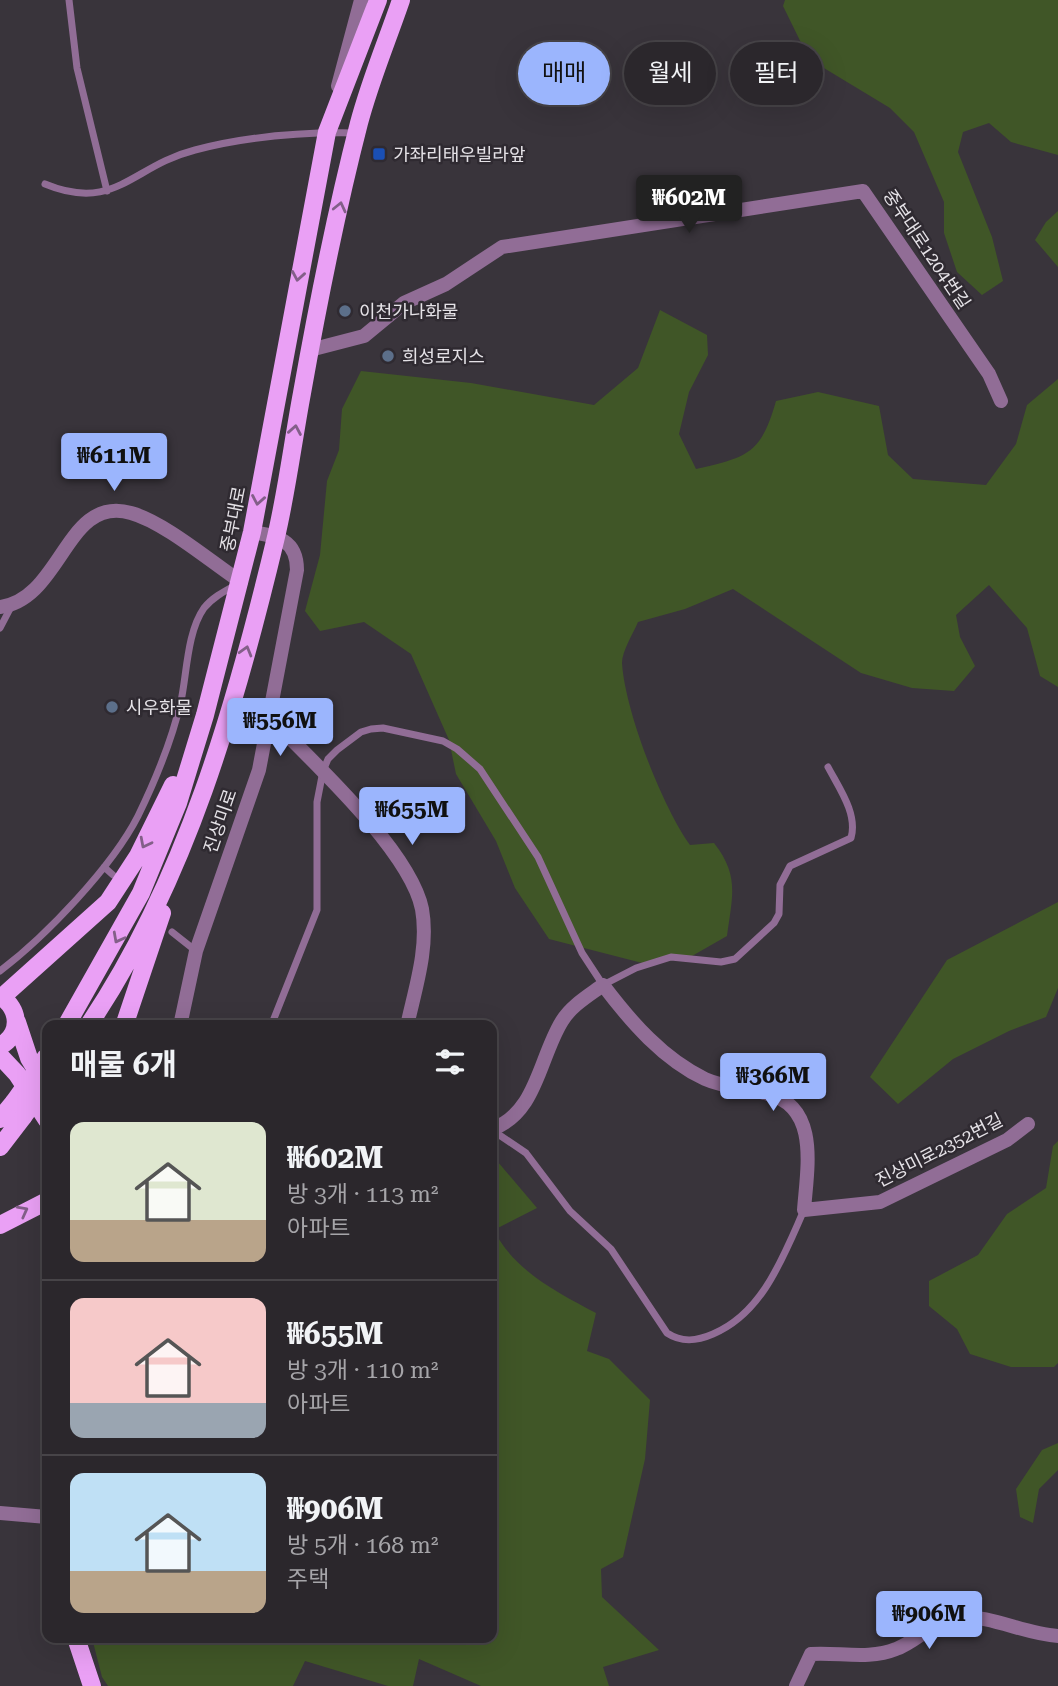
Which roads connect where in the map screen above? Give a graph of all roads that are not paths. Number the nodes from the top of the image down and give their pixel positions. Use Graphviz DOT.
graph roads {
  1 [pos="69,0"];
  2 [pos="361,0"];
  3 [pos="378,0"];
  4 [pos="401,0"];
  5 [pos="327,132"];
  6 [pos="357,133"];
  7 [pos="45,184"];
  8 [pos="107,191"];
  9 [pos="310,350"];
  10 [pos="1001,401"];
  11 [pos="253,532"];
  12 [pos="276,535"];
  13 [pos="241,582"];
  14 [pos="6,606"];
  15 [pos="0,628"];
  16 [pos="205,715"];
  17 [pos="271,718"];
  18 [pos="828,767"];
  19 [pos="323,771"];
  20 [pos="205,787"];
  21 [pos="104,867"];
  22 [pos="113,876"];
  23 [pos="172,932"];
  24 [pos="196,951"];
  25 [pos="0,971"];
  26 [pos="603,985"];
  27 [pos="1,997"];
  28 [pos="69,1020"];
  29 [pos="91,1020"];
  30 [pos="126,1020"];
  31 [pos="181,1020"];
  32 [pos="273,1020"];
  33 [pos="408,1020"];
  34 [pos="17,1022"];
  35 [pos="0,1046"];
  36 [pos="0,1056"];
  37 [pos="42,1065"];
  38 [pos="42,1078"];
  39 [pos="42,1089"];
  40 [pos="19,1109"];
  41 [pos="42,1112"];
  42 [pos="0,1119"];
  43 [pos="1028,1124"];
  44 [pos="497,1127"];
  45 [pos="497,1133"];
  46 [pos="0,1147"];
  47 [pos="42,1203"];
  48 [pos="804,1210"];
  49 [pos="0,1224"];
  50 [pos="0,1513"];
  51 [pos="42,1517"];
  52 [pos="1058,1636"];
  53 [pos="78,1643"];
  54 [pos="92,1686"];
  55 [pos="796,1686"];
  1 -- 8 [label="lane"];
  2 -- 5 [label="street"];
  3 -- 5 [label="main road, 중부대로"];
  4 -- 6 [label="main road"];
  5 -- 6 [label="lane"];
  5 -- 8 [label="lane"];
  5 -- 11 [label="main road, 중부대로, one-way"];
  9 -- 6 [label="main road, one-way"];
  7 -- 8 [label="lane"];
  9 -- 10 [label="street, 중부대로1204번길"];
  12 -- 9 [label="main road, one-way"];
  11 -- 12 [label="street"];
  11 -- 13 [label="main road, 중부대로"];
  12 -- 17 [label="street, 진상미로"];
  20 -- 12 [label="main road, one-way"];
  13 -- 14 [label="street"];
  13 -- 16 [label="main road, 중부대로"];
  13 -- 21 [label="lane"];
  14 -- 15 [label="lane"];
  16 -- 27 [label="main road, one-way"];
  16 -- 28 [label="main road, 중부대로, one-way"];
  17 -- 19 [label="street"];
  17 -- 24 [label="street, 진상미로"];
  18 -- 26 [label="lane"];
  19 -- 26 [label="lane"];
  19 -- 32 [label="lane"];
  19 -- 33 [label="street"];
  20 -- 29 [label="main road"];
  20 -- 30 [label="main road"];
  21 -- 22 [label="lane"];
  21 -- 25 [label="lane"];
  23 -- 24 [label="lane"];
  24 -- 31 [label="street, 진상미로"];
  26 -- 44 [label="street"];
  26 -- 48 [label="street"];
  27 -- 34 [label="main road"];
  34 -- 35 [label="main road"];
  34 -- 38 [label="main road"];
  36 -- 41 [label="main road"];
  37 -- 40 [label="main road, bridge"];
  39 -- 40 [label="main road, bridge"];
  40 -- 42 [label="main road"];
  40 -- 46 [label="main road"];
  43 -- 48 [label="street, 진상미로2352번길"];
  45 -- 48 [label="lane"];
  49 -- 47 [label="main road, one-way"];
  50 -- 51 [label="street"];
  52 -- 55 [label="street"];
  53 -- 54 [label="main road"];
}
